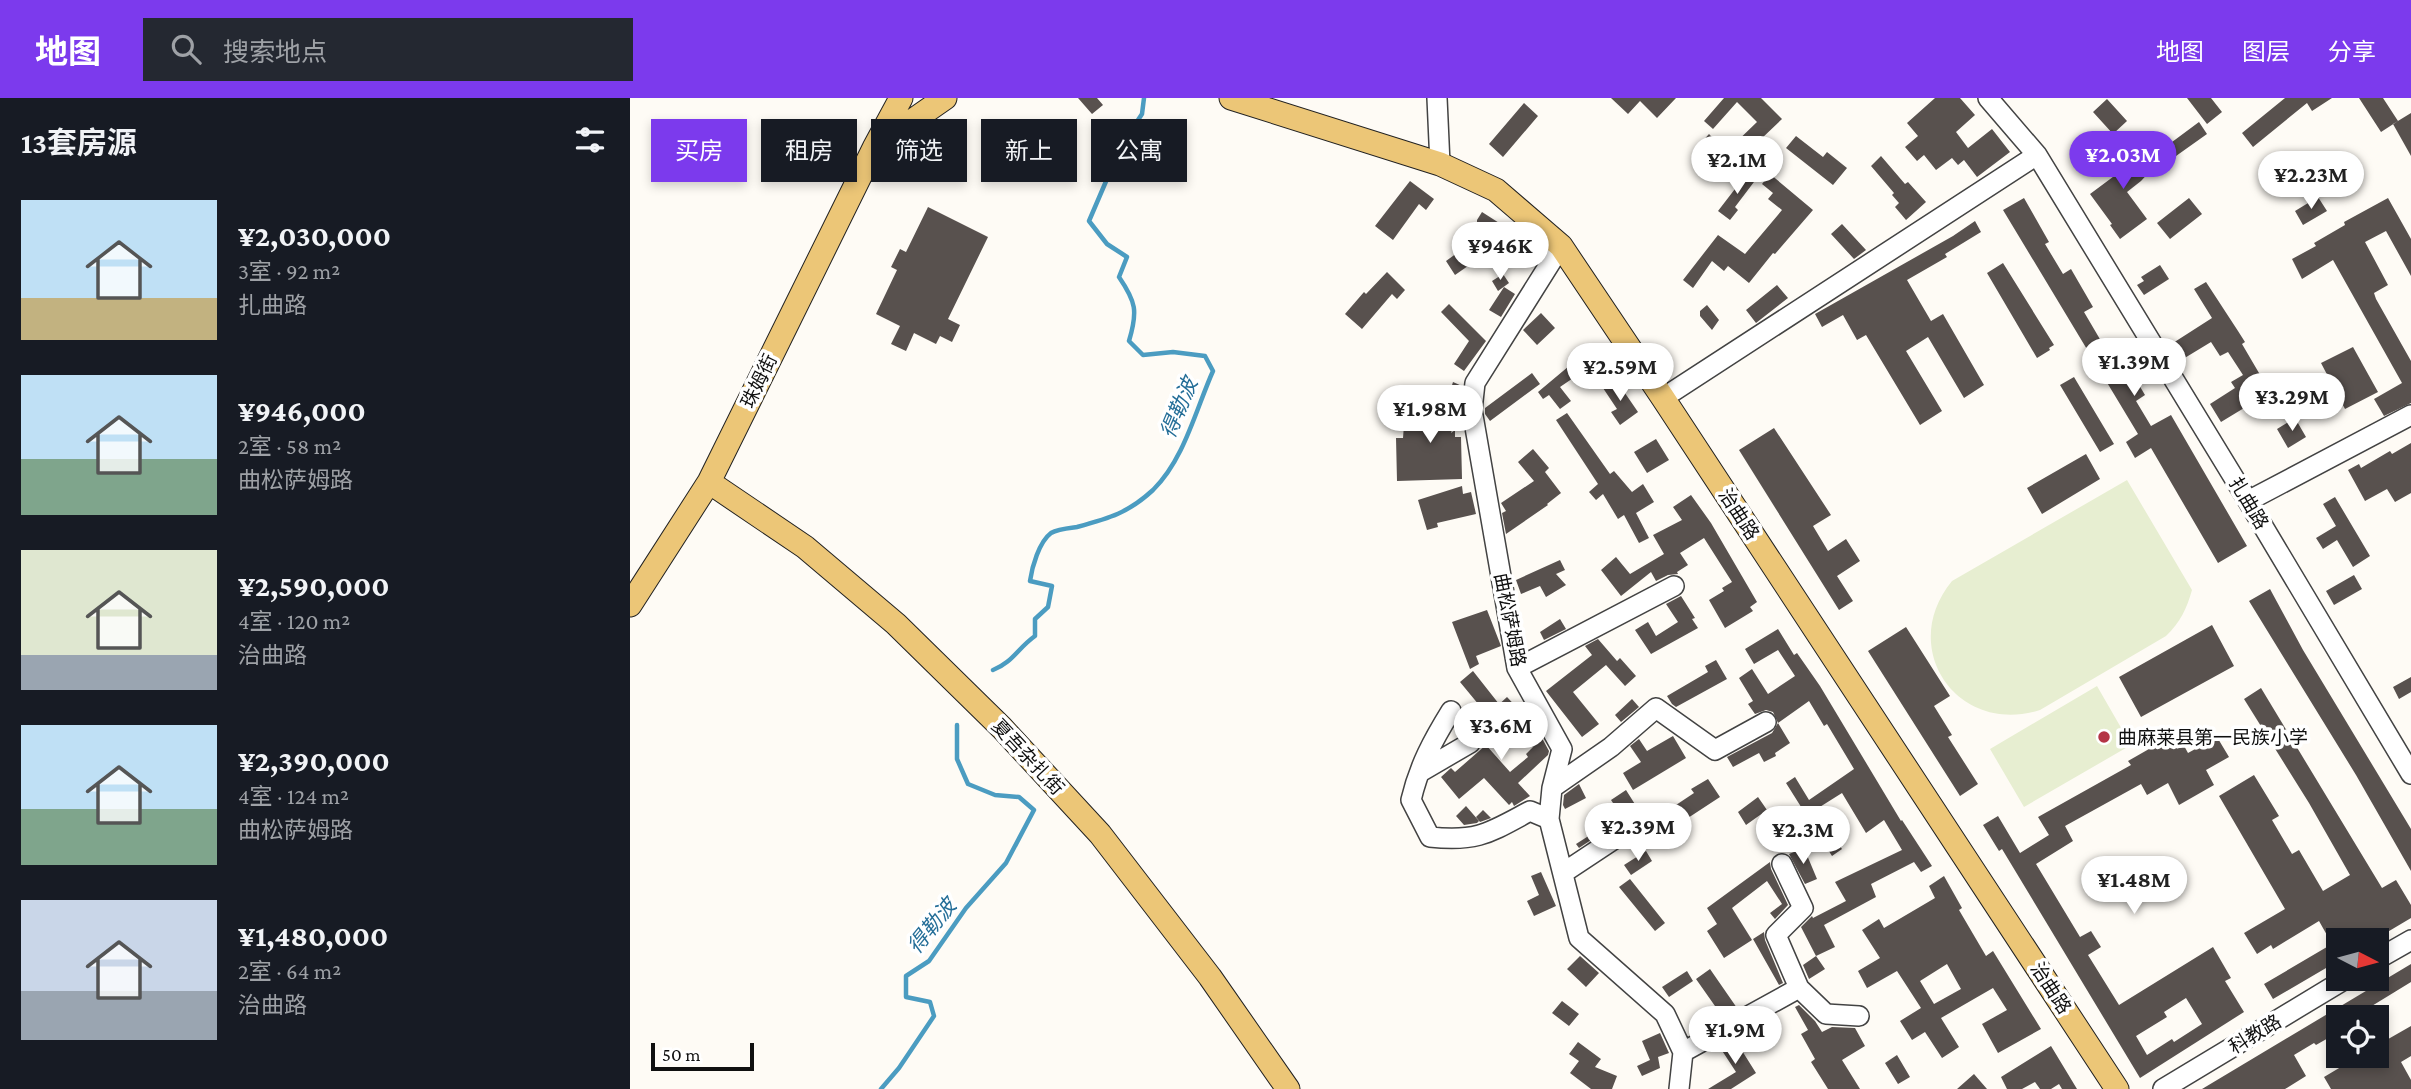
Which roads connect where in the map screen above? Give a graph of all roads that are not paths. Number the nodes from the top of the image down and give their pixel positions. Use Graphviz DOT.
graph roads {
  1 [pos="901,98"];
  2 [pos="945,98"];
  3 [pos="1231,98"];
  4 [pos="1437,98"];
  5 [pos="1988,98"];
  6 [pos="890,119"];
  7 [pos="915,119"];
  8 [pos="871,154"];
  9 [pos="2037,155"];
  10 [pos="1440,164"];
  11 [pos="1560,246"];
  12 [pos="1663,398"];
  13 [pos="2411,415"];
  14 [pos="709,482"];
  15 [pos="2248,501"];
  16 [pos="1674,586"];
  17 [pos="630,605"];
  18 [pos="1517,668"];
  19 [pos="1451,711"];
  20 [pos="1766,722"];
  21 [pos="1470,743"];
  22 [pos="1423,771"];
  23 [pos="2411,774"];
  24 [pos="1552,788"];
  25 [pos="1648,816"];
  26 [pos="1549,820"];
  27 [pos="1782,864"];
  28 [pos="1566,871"];
  29 [pos="2411,940"];
  30 [pos="2389,953"];
  31 [pos="1799,988"];
  32 [pos="2326,991"];
  33 [pos="1859,1016"];
  34 [pos="1683,1052"];
  35 [pos="1288,1089"];
  36 [pos="1679,1089"];
  37 [pos="2117,1089"];
  38 [pos="2164,1089"];
  1 -- 6 [label="main road, 珠姆街"];
  2 -- 7 [label="main road"];
  3 -- 10 [label="main road, 治曲路"];
  4 -- 10 [label="street"];
  5 -- 9 [label="street, 扎曲路"];
  8 -- 14 [label="main road, 珠姆街"];
  9 -- 12 [label="street"];
  9 -- 15 [label="street, 扎曲路"];
  10 -- 11 [label="main road, 治曲路"];
  11 -- 12 [label="main road, 治曲路"];
  11 -- 18 [label="street, 曲松萨姆路"];
  12 -- 37 [label="main road, 治曲路"];
  13 -- 15 [label="street"];
  14 -- 17 [label="main road, 珠姆街"];
  14 -- 35 [label="main road, 夏吾杂扎街"];
  15 -- 23 [label="street, 扎曲路"];
  16 -- 18 [label="street"];
  18 -- 24 [label="street, 曲松萨姆路"];
  19 -- 26 [label="street"];
  20 -- 24 [label="street"];
  21 -- 22 [label="street"];
  24 -- 26 [label="street, 曲松萨姆路"];
  25 -- 28 [label="street"];
  26 -- 34 [label="street, 曲松萨姆路"];
  27 -- 31 [label="street"];
  29 -- 30 [label="street"];
  31 -- 33 [label="street"];
  31 -- 34 [label="street"];
  32 -- 38 [label="street, 科教路"];
  34 -- 36 [label="street"];
}
